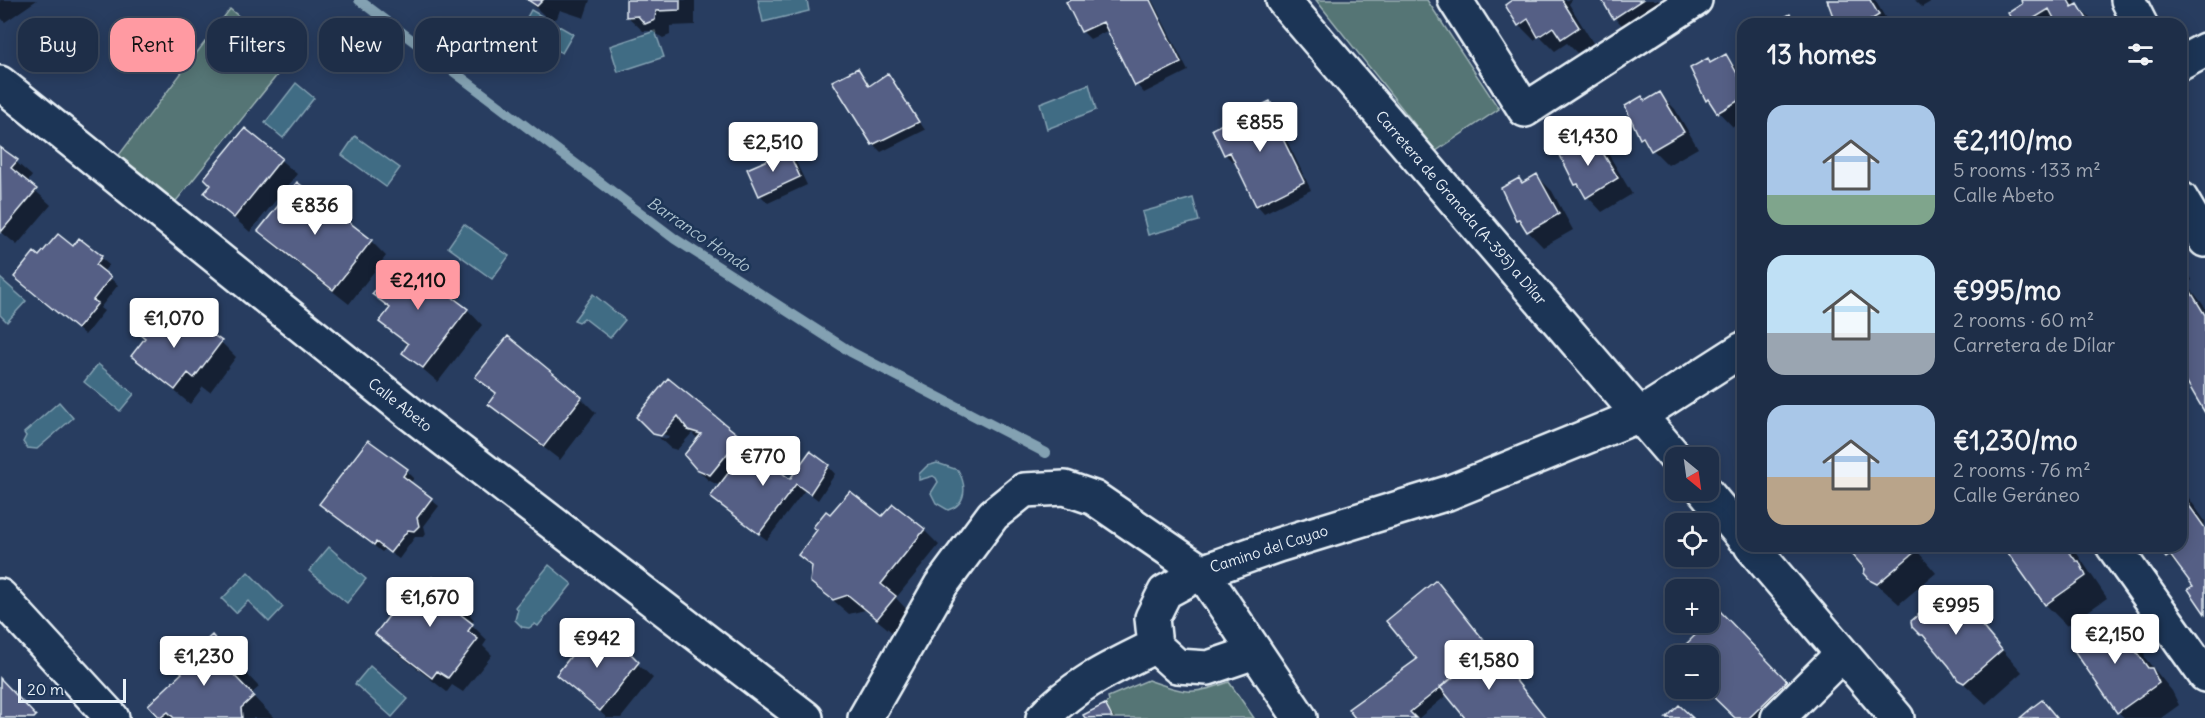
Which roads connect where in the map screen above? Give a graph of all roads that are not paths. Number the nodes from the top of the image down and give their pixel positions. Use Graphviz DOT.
graph roads {
  1 [pos="1283,0"];
  2 [pos="1455,0"];
  3 [pos="1695,0"];
  4 [pos="2127,0"];
  5 [pos="2137,18"];
  6 [pos="2205,50"];
  7 [pos="2187,60"];
  8 [pos="0,83"];
  9 [pos="2187,210"];
  10 [pos="2205,240"];
  11 [pos="1737,353"];
  12 [pos="1640,415"];
  13 [pos="1667,447"];
  14 [pos="1713,501"];
  15 [pos="1737,530"];
  16 [pos="1756,552"];
  17 [pos="2117,552"];
  18 [pos="1202,572"];
  19 [pos="0,596"];
  20 [pos="1155,646"];
  21 [pos="1255,652"];
  22 [pos="1842,654"];
  23 [pos="2205,675"];
  24 [pos="112,718"];
  25 [pos="806,718"];
  26 [pos="865,718"];
  27 [pos="1043,718"];
  28 [pos="1300,718"];
  29 [pos="1778,718"];
  30 [pos="1897,718"];
  1 -- 12 [label="street, Carretera de Granada (A-395) a Dílar"];
  2 -- 3 [label="street"];
  4 -- 5 [label="street"];
  6 -- 7 [label="street"];
  8 -- 25 [label="street, Calle Abeto"];
  9 -- 10 [label="street"];
  11 -- 12 [label="street, Camino del Cayao"];
  12 -- 13 [label="street, Carretera de Granada (A-395) a Dílar"];
  12 -- 18 [label="street, Camino del Cayao"];
  14 -- 15 [label="street"];
  16 -- 22 [label="street"];
  17 -- 23 [label="street"];
  18 -- 20 [label="street"];
  18 -- 21 [label="street"];
  18 -- 26 [label="street, Camino del Cayao"];
  19 -- 24 [label="street"];
  20 -- 21 [label="street"];
  20 -- 27 [label="street"];
  21 -- 28 [label="street"];
  22 -- 29 [label="street"];
  22 -- 30 [label="street"];
}
